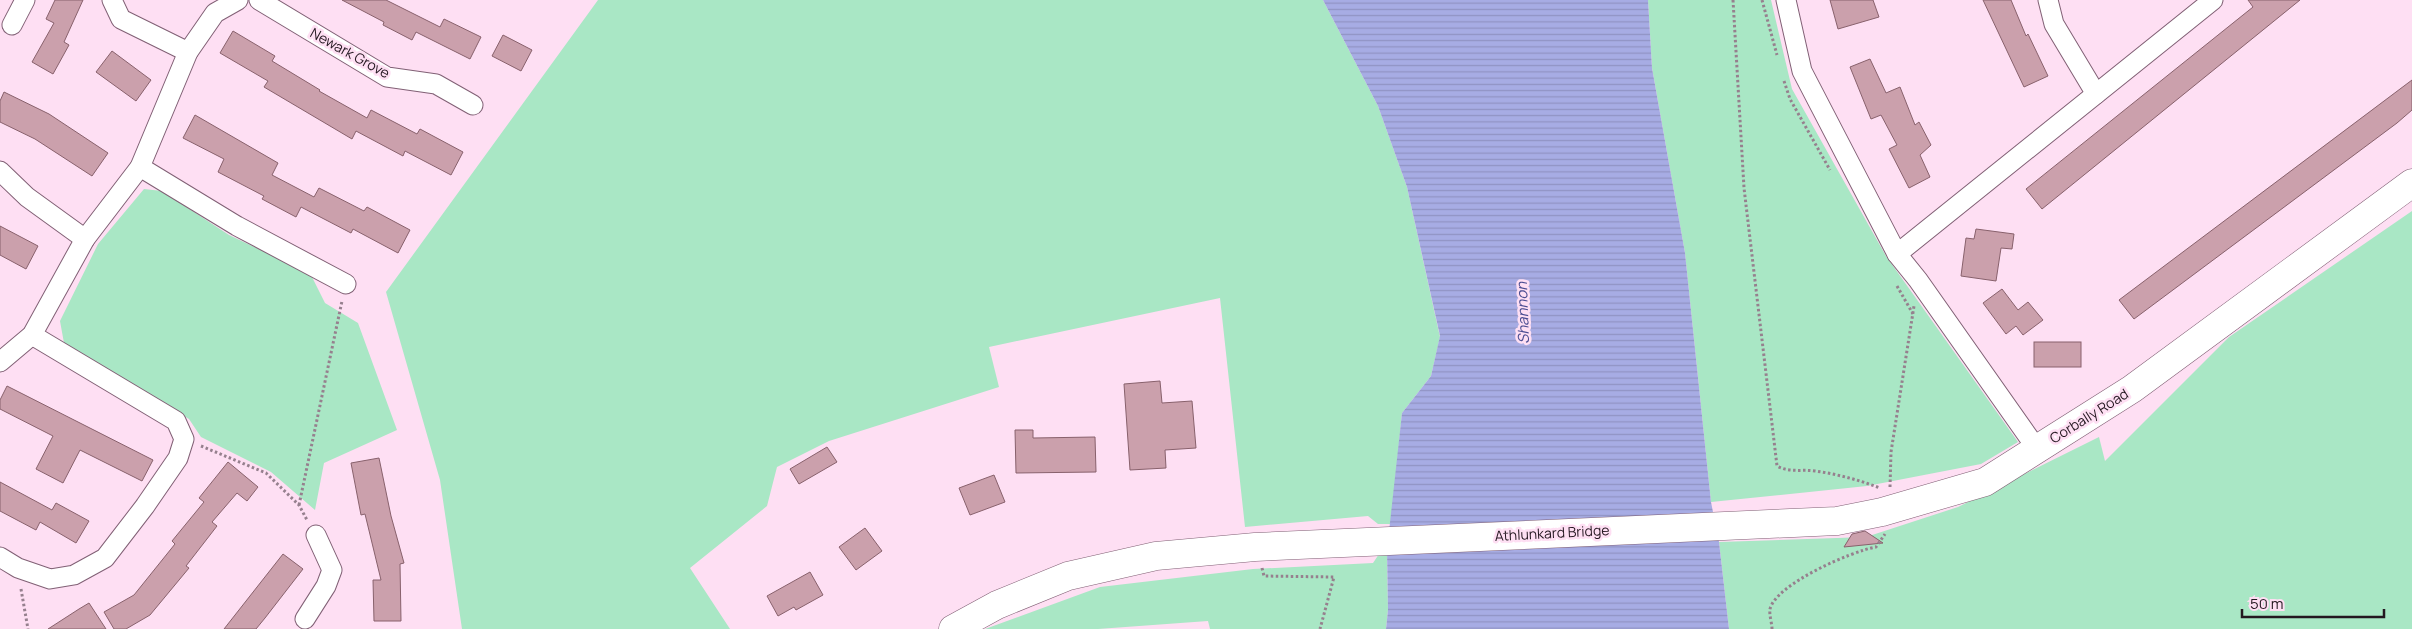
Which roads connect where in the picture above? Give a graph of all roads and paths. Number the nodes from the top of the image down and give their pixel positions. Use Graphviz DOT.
graph roads {
  1 [pos="26,0"];
  2 [pos="112,0"];
  3 [pos="238,0"];
  4 [pos="259,0"];
  5 [pos="1733,0"];
  6 [pos="1786,0"];
  7 [pos="2048,0"];
  8 [pos="2213,0"];
  9 [pos="12,25"];
  10 [pos="188,52"];
  11 [pos="2096,94"];
  12 [pos="473,105"];
  13 [pos="140,167"];
  14 [pos="0,171"];
  15 [pos="2412,183"];
  16 [pos="85,239"];
  17 [pos="1897,254"];
  18 [pos="1918,280"];
  19 [pos="346,284"];
  20 [pos="32,335"];
  21 [pos="0,362"];
  22 [pos="184,439"];
  23 [pos="2038,449"];
  24 [pos="299,505"];
  25 [pos="1716,525"];
  26 [pos="316,535"];
  27 [pos="1255,547"];
  28 [pos="1876,548"];
  29 [pos="0,557"];
  30 [pos="18,568"];
  31 [pos="305,626"];
  32 [pos="28,629"];
  33 [pos="953,629"];
  34 [pos="1320,629"];
  35 [pos="1772,629"];
  1 -- 9 [label="street"];
  2 -- 10 [label="street"];
  3 -- 10 [label="street"];
  4 -- 12 [label="street, Newark Grove"];
  5 -- 18 [label="path"];
  6 -- 17 [label="street"];
  7 -- 11 [label="street"];
  8 -- 11 [label="street"];
  10 -- 13 [label="street"];
  11 -- 17 [label="street"];
  13 -- 16 [label="street"];
  13 -- 19 [label="street"];
  14 -- 16 [label="street"];
  15 -- 23 [label="main road, Corbally Road"];
  16 -- 20 [label="street"];
  17 -- 18 [label="street"];
  18 -- 23 [label="street"];
  19 -- 24 [label="path"];
  20 -- 21 [label="street"];
  20 -- 22 [label="street"];
  22 -- 24 [label="path"];
  22 -- 30 [label="street"];
  23 -- 25 [label="main road, Corbally Road"];
  24 -- 26 [label="path"];
  25 -- 27 [label="main road, Athlunkard Bridge"];
  26 -- 31 [label="street"];
  27 -- 33 [label="main road, Athlunkard Bridge"];
  27 -- 34 [label="path"];
  28 -- 35 [label="path"];
  29 -- 30 [label="street"];
  30 -- 32 [label="path"];
}
